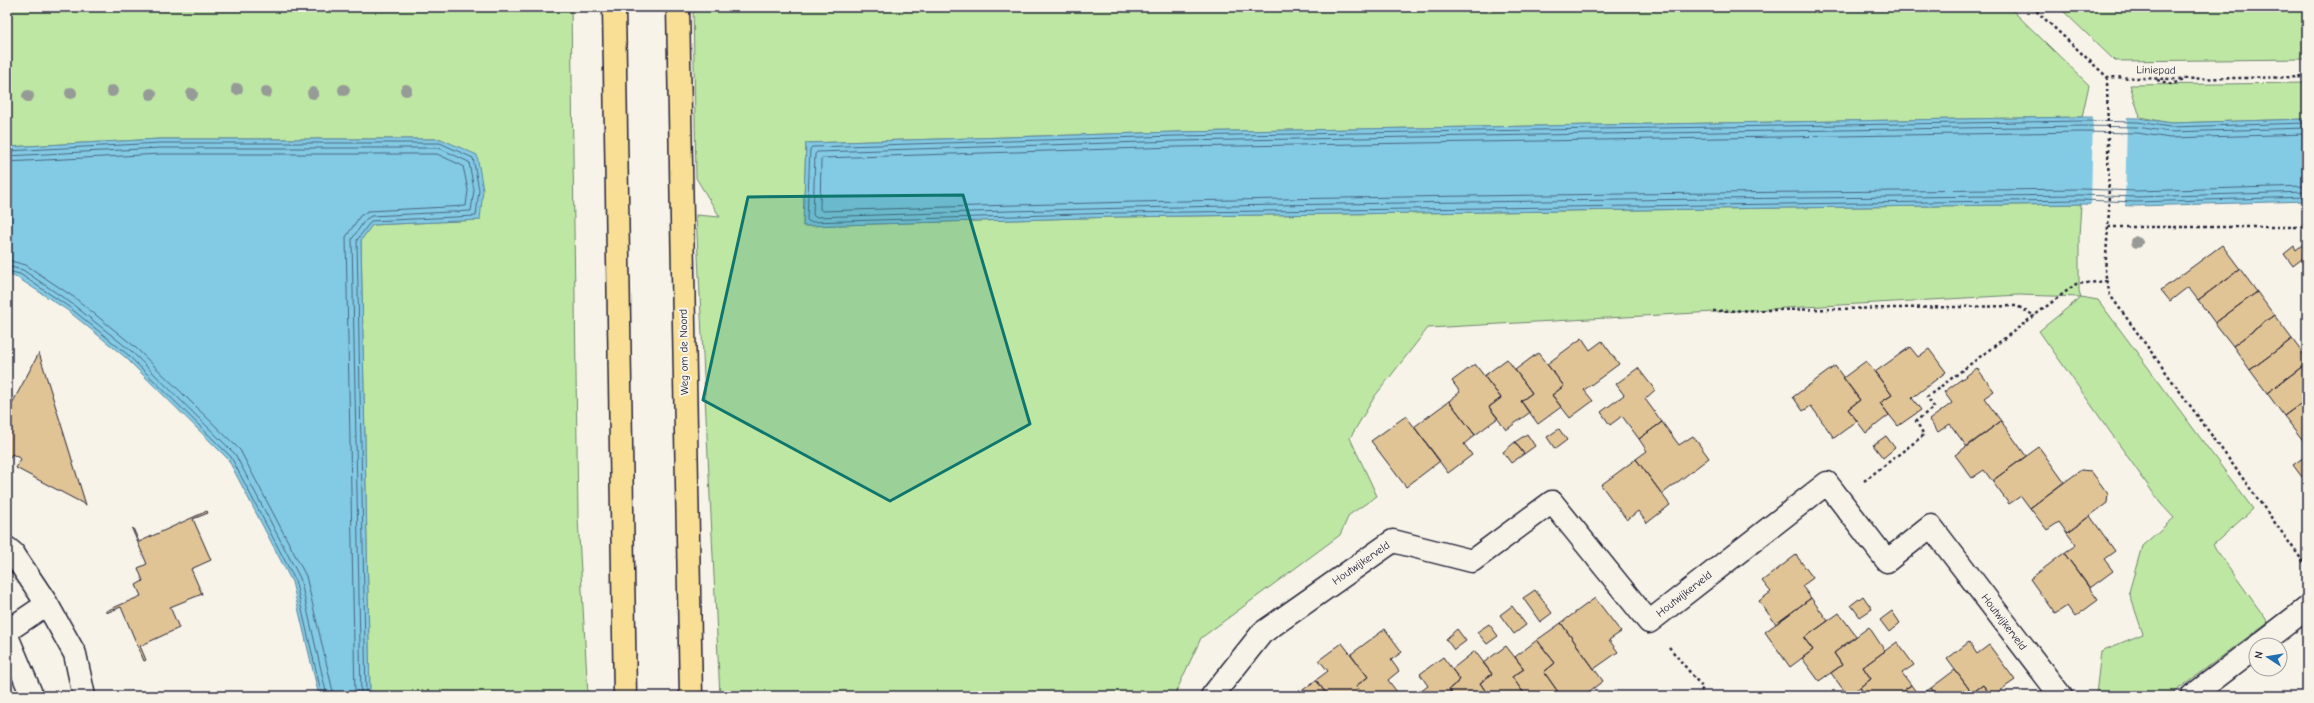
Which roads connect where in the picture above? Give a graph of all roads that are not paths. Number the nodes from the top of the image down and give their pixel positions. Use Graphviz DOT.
graph roads {
  1 [pos="614,7"];
  2 [pos="678,7"];
  3 [pos="7,548"];
  4 [pos="47,604"];
  5 [pos="2307,608"];
  6 [pos="7,631"];
  7 [pos="7,636"];
  8 [pos="2269,637"];
  9 [pos="2248,653"];
  10 [pos="32,696"];
  11 [pos="84,696"];
  12 [pos="625,696"];
  13 [pos="691,696"];
  14 [pos="1212,696"];
  15 [pos="2062,696"];
  16 [pos="2192,696"];
  1 -- 12 [label="highway"];
  2 -- 13 [label="highway, Weg om de Noord"];
  3 -- 4 [label="street"];
  4 -- 6 [label="street"];
  4 -- 11 [label="street"];
  5 -- 8 [label="street"];
  7 -- 10 [label="street"];
  9 -- 16 [label="street"];
  14 -- 15 [label="street, Houtwijkerveld"];
}
